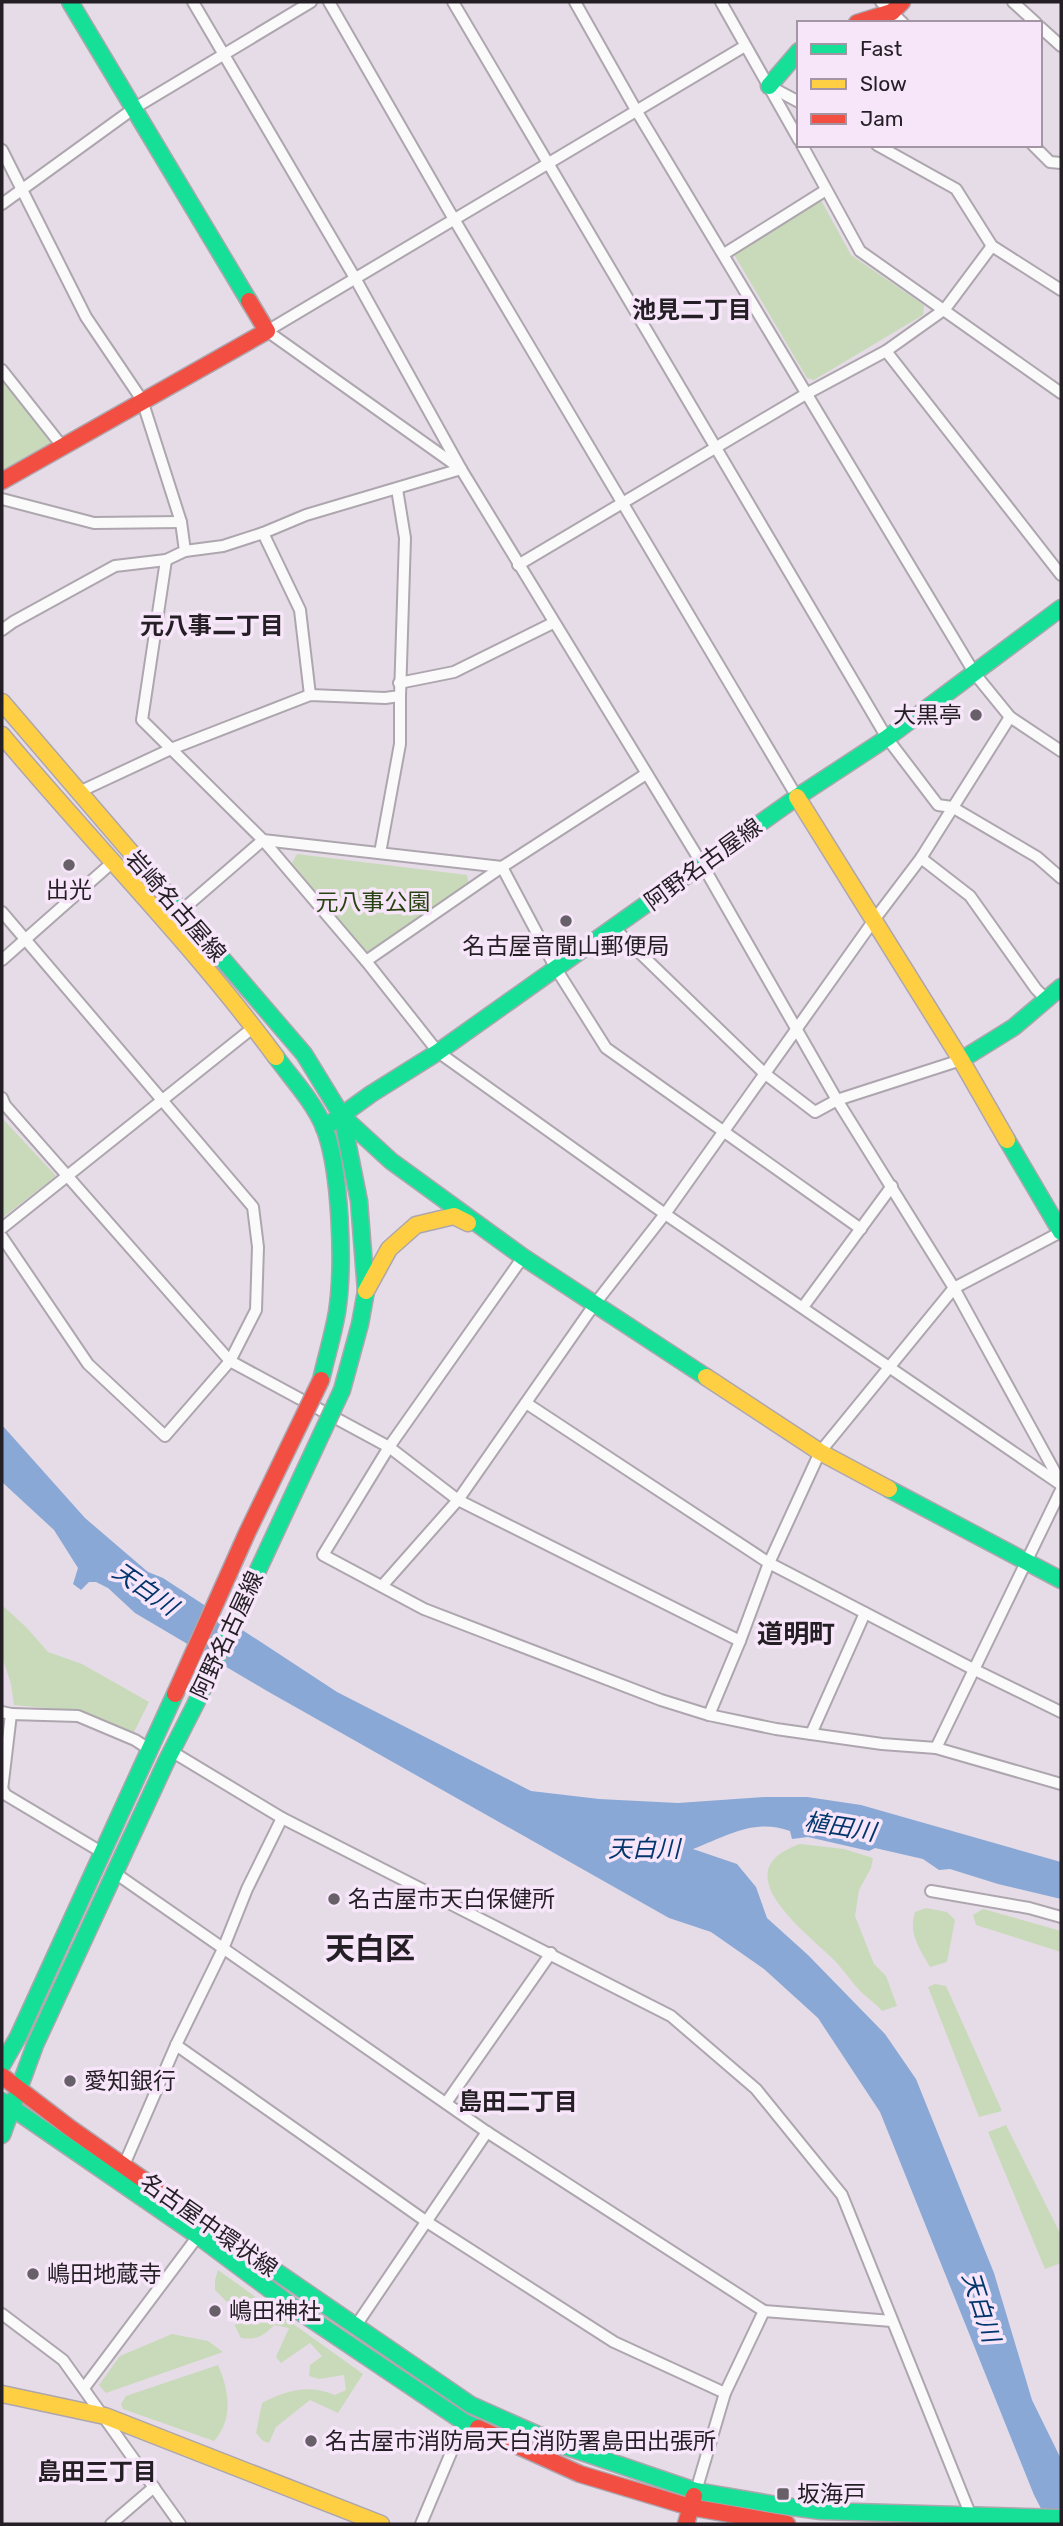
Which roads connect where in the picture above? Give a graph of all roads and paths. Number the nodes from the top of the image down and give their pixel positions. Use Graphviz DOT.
graph roads {
  1 [pos="70,2"];
  2 [pos="193,2"];
  3 [pos="311,2"];
  4 [pos="329,2"];
  5 [pos="453,2"];
  6 [pos="575,2"];
  7 [pos="721,2"];
  8 [pos="1013,2"];
  9 [pos="895,10"];
  10 [pos="864,21"];
  11 [pos="1034,21"];
  12 [pos="1042,29"];
  13 [pos="745,46"];
  14 [pos="1061,46"];
  15 [pos="797,53"];
  16 [pos="224,55"];
  17 [pos="769,86"];
  18 [pos="797,101"];
  19 [pos="133,108"];
  20 [pos="636,110"];
  21 [pos="797,135"];
  22 [pos="803,147"];
  23 [pos="881,147"];
  24 [pos="1035,147"];
  25 [pos="2,150"];
  26 [pos="548,163"];
  27 [pos="1061,163"];
  28 [pos="826,190"];
  29 [pos="20,191"];
  30 [pos="2,204"];
  31 [pos="453,218"];
  32 [pos="992,246"];
  33 [pos="724,254"];
  34 [pos="355,278"];
  35 [pos="1061,290"];
  36 [pos="945,309"];
  37 [pos="267,331"];
  38 [pos="886,351"];
  39 [pos="2,370"];
  40 [pos="1061,393"];
  41 [pos="806,394"];
  42 [pos="142,400"];
  43 [pos="62,446"];
  44 [pos="716,449"];
  45 [pos="461,469"];
  46 [pos="2,481"];
  47 [pos="397,489"];
  48 [pos="2,499"];
  49 [pos="622,503"];
  50 [pos="181,522"];
  51 [pos="263,533"];
  52 [pos="185,551"];
  53 [pos="166,559"];
  54 [pos="518,565"];
  55 [pos="1061,575"];
  56 [pos="1061,608"];
  57 [pos="553,623"];
  58 [pos="2,630"];
  59 [pos="975,674"];
  60 [pos="399,683"];
  61 [pos="310,695"];
  62 [pos="400,696"];
  63 [pos="2,702"];
  64 [pos="1010,717"];
  65 [pos="2,735"];
  66 [pos="887,738"];
  67 [pos="171,749"];
  68 [pos="1061,751"];
  69 [pos="646,775"];
  70 [pos="79,792"];
  71 [pos="797,797"];
  72 [pos="952,807"];
  73 [pos="263,840"];
  74 [pos="380,853"];
  75 [pos="921,858"];
  76 [pos="114,860"];
  77 [pos="702,864"];
  78 [pos="502,867"];
  79 [pos="1061,878"];
  80 [pos="181,911"];
  81 [pos="2,912"];
  82 [pos="874,920"];
  83 [pos="613,928"];
  84 [pos="25,939"];
  85 [pos="2,960"];
  86 [pos="366,961"];
  87 [pos="555,967"];
  88 [pos="1058,992"];
  89 [pos="254,1027"];
  90 [pos="797,1030"];
  91 [pos="438,1052"];
  92 [pos="961,1060"];
  93 [pos="764,1073"];
  94 [pos="2,1098"];
  95 [pos="162,1100"];
  96 [pos="837,1100"];
  97 [pos="342,1116"];
  98 [pos="324,1128"];
  99 [pos="722,1131"];
  100 [pos="346,1139"];
  101 [pos="391,1161"];
  102 [pos="67,1176"];
  103 [pos="892,1186"];
  104 [pos="665,1214"];
  105 [pos="2,1228"];
  106 [pos="860,1229"];
  107 [pos="1061,1232"];
  108 [pos="495,1236"];
  109 [pos="2,1237"];
  110 [pos="523,1257"];
  111 [pos="954,1288"];
  112 [pos="366,1291"];
  113 [pos="594,1305"];
  114 [pos="803,1307"];
  115 [pos="230,1361"];
  116 [pos="891,1367"];
  117 [pos="526,1403"];
  118 [pos="389,1447"];
  119 [pos="820,1452"];
  120 [pos="1061,1486"];
  121 [pos="458,1500"];
  122 [pos="769,1563"];
  123 [pos="1028,1563"];
  124 [pos="1061,1580"];
  125 [pos="382,1586"];
  126 [pos="864,1613"];
  127 [pos="740,1641"];
  128 [pos="975,1670"];
  129 [pos="1061,1712"];
  130 [pos="6,1713"];
  131 [pos="709,1715"];
  132 [pos="811,1734"];
  133 [pos="936,1748"];
  134 [pos="149,1749"];
  135 [pos="171,1751"];
  136 [pos="1061,1784"];
  137 [pos="2,1790"];
  138 [pos="282,1818"];
  139 [pos="103,1853"];
  140 [pos="115,1873"];
  141 [pos="931,1892"];
  142 [pos="1061,1917"];
  143 [pos="223,1949"];
  144 [pos="551,1953"];
  145 [pos="176,2045"];
  146 [pos="2,2065"];
  147 [pos="2,2076"];
  148 [pos="18,2088"];
  149 [pos="446,2103"];
  150 [pos="7,2105"];
  151 [pos="487,2132"];
  152 [pos="2,2135"];
  153 [pos="124,2165"];
  154 [pos="427,2222"];
  155 [pos="198,2236"];
  156 [pos="764,2311"];
  157 [pos="2,2314"];
  158 [pos="892,2322"];
  159 [pos="355,2328"];
  160 [pos="84,2388"];
  161 [pos="725,2393"];
  162 [pos="2,2394"];
  163 [pos="104,2416"];
  164 [pos="464,2422"];
  165 [pos="154,2487"];
  166 [pos="696,2491"];
  167 [pos="690,2507"];
  168 [pos="971,2516"];
  169 [pos="1061,2518"];
  170 [pos="111,2524"];
  171 [pos="180,2524"];
  172 [pos="380,2524"];
  173 [pos="421,2524"];
  174 [pos="686,2524"];
  175 [pos="787,2524"];
  1 -- 19 [label="main road"];
  2 -- 16 [label="street"];
  3 -- 16 [label="street"];
  4 -- 31 [label="street"];
  5 -- 26 [label="street"];
  6 -- 20 [label="street"];
  7 -- 13 [label="street"];
  8 -- 11 [label="street"];
  9 -- 10 [label="main road"];
  12 -- 14 [label="street"];
  13 -- 17 [label="street"];
  13 -- 20 [label="street"];
  15 -- 17 [label="main road"];
  16 -- 19 [label="street"];
  16 -- 34 [label="street"];
  17 -- 18 [label="street"];
  17 -- 21 [label="street"];
  19 -- 29 [label="street"];
  19 -- 37 [label="main road"];
  20 -- 26 [label="street"];
  20 -- 33 [label="street"];
  22 -- 28 [label="street"];
  23 -- 32 [label="street"];
  24 -- 27 [label="street"];
  25 -- 29 [label="street"];
  26 -- 31 [label="street"];
  26 -- 44 [label="street"];
  28 -- 33 [label="street"];
  28 -- 36 [label="street"];
  29 -- 30 [label="street"];
  29 -- 42 [label="street"];
  31 -- 34 [label="street"];
  31 -- 49 [label="street"];
  32 -- 35 [label="street"];
  32 -- 36 [label="street"];
  33 -- 41 [label="street"];
  34 -- 37 [label="street"];
  34 -- 45 [label="street"];
  36 -- 38 [label="street"];
  36 -- 40 [label="street"];
  37 -- 42 [label="main road"];
  37 -- 45 [label="street"];
  38 -- 41 [label="street"];
  38 -- 55 [label="street"];
  39 -- 43 [label="street"];
  41 -- 44 [label="street"];
  41 -- 59 [label="street"];
  42 -- 43 [label="main road"];
  42 -- 50 [label="street"];
  43 -- 46 [label="main road"];
  44 -- 49 [label="street"];
  44 -- 66 [label="street"];
  45 -- 47 [label="street"];
  45 -- 54 [label="street"];
  47 -- 51 [label="street"];
  47 -- 60 [label="street"];
  48 -- 50 [label="street"];
  49 -- 54 [label="street"];
  49 -- 71 [label="street"];
  50 -- 52 [label="street"];
  51 -- 52 [label="street"];
  51 -- 61 [label="street"];
  52 -- 53 [label="street"];
  53 -- 58 [label="street"];
  53 -- 67 [label="street"];
  54 -- 57 [label="street"];
  56 -- 59 [label="main road, 阿野名古屋線"];
  57 -- 60 [label="street"];
  57 -- 69 [label="street"];
  59 -- 64 [label="street"];
  59 -- 66 [label="main road, 阿野名古屋線"];
  60 -- 62 [label="street"];
  61 -- 62 [label="street"];
  61 -- 67 [label="street"];
  62 -- 74 [label="street"];
  63 -- 70 [label="main road, 岩崎名古屋線"];
  64 -- 68 [label="street"];
  64 -- 72 [label="street"];
  65 -- 76 [label="main road, 岩崎名古屋線"];
  66 -- 71 [label="main road, 阿野名古屋線"];
  66 -- 72 [label="street"];
  67 -- 70 [label="street"];
  67 -- 73 [label="street"];
  69 -- 77 [label="street"];
  69 -- 78 [label="street"];
  70 -- 80 [label="main road, 岩崎名古屋線"];
  71 -- 77 [label="main road, 阿野名古屋線"];
  71 -- 82 [label="main road"];
  72 -- 75 [label="street"];
  72 -- 79 [label="street"];
  73 -- 74 [label="street"];
  73 -- 80 [label="street"];
  73 -- 86 [label="street"];
  74 -- 78 [label="street"];
  75 -- 82 [label="street"];
  75 -- 88 [label="street"];
  76 -- 84 [label="street"];
  76 -- 89 [label="main road, 岩崎名古屋線"];
  77 -- 83 [label="main road, 阿野名古屋線"];
  77 -- 90 [label="street"];
  78 -- 86 [label="street"];
  78 -- 87 [label="street"];
  80 -- 97 [label="main road, 岩崎名古屋線"];
  81 -- 84 [label="street"];
  82 -- 90 [label="street"];
  82 -- 92 [label="main road"];
  83 -- 87 [label="main road, 阿野名古屋線"];
  83 -- 93 [label="street"];
  84 -- 85 [label="street"];
  84 -- 95 [label="street"];
  86 -- 91 [label="street"];
  87 -- 91 [label="main road, 阿野名古屋線"];
  87 -- 99 [label="street"];
  88 -- 92 [label="main road"];
  89 -- 95 [label="street"];
  89 -- 98 [label="main road, 岩崎名古屋線"];
  90 -- 93 [label="street"];
  90 -- 96 [label="street"];
  91 -- 97 [label="main road, 阿野名古屋線"];
  91 -- 104 [label="street"];
  92 -- 96 [label="street"];
  92 -- 107 [label="main road"];
  93 -- 96 [label="street"];
  93 -- 99 [label="street"];
  94 -- 102 [label="street"];
  95 -- 102 [label="street"];
  95 -- 115 [label="street"];
  96 -- 103 [label="street"];
  97 -- 98 [label="main road, 阿野名古屋線"];
  97 -- 100 [label="main road, 阿野名古屋線"];
  97 -- 101 [label="main road"];
  98 -- 100 [label="main road"];
  98 -- 134 [label="main road, 阿野名古屋線, bridge"];
  99 -- 104 [label="street"];
  99 -- 106 [label="street"];
  100 -- 101 [label="main road"];
  100 -- 112 [label="main road, 阿野名古屋線"];
  101 -- 108 [label="main road"];
  102 -- 105 [label="street"];
  102 -- 115 [label="street"];
  103 -- 106 [label="street"];
  103 -- 111 [label="street"];
  104 -- 113 [label="street"];
  104 -- 114 [label="street"];
  106 -- 114 [label="street"];
  107 -- 111 [label="street"];
  108 -- 110 [label="main road"];
  108 -- 112 [label="main road"];
  109 -- 115 [label="street"];
  110 -- 113 [label="main road"];
  110 -- 118 [label="street"];
  111 -- 116 [label="street"];
  111 -- 120 [label="street"];
  112 -- 135 [label="main road, 阿野名古屋線, bridge"];
  113 -- 117 [label="street"];
  113 -- 119 [label="main road"];
  114 -- 116 [label="street"];
  115 -- 118 [label="street"];
  116 -- 119 [label="street"];
  116 -- 120 [label="street"];
  117 -- 121 [label="street"];
  117 -- 122 [label="street"];
  118 -- 121 [label="street"];
  118 -- 125 [label="street"];
  119 -- 122 [label="street"];
  119 -- 123 [label="main road"];
  120 -- 123 [label="street"];
  121 -- 125 [label="street"];
  121 -- 127 [label="street"];
  122 -- 126 [label="street"];
  122 -- 127 [label="street"];
  123 -- 124 [label="main road"];
  123 -- 128 [label="street"];
  125 -- 131 [label="street"];
  126 -- 128 [label="street"];
  126 -- 132 [label="street"];
  127 -- 131 [label="street"];
  128 -- 129 [label="street"];
  128 -- 133 [label="street"];
  130 -- 134 [label="street"];
  130 -- 137 [label="street"];
  131 -- 132 [label="street"];
  132 -- 133 [label="street"];
  133 -- 136 [label="street"];
  134 -- 139 [label="main road, 阿野名古屋線"];
  135 -- 138 [label="street"];
  135 -- 140 [label="main road, 阿野名古屋線"];
  137 -- 139 [label="street"];
  138 -- 143 [label="street"];
  138 -- 144 [label="street"];
  139 -- 146 [label="main road, 阿野名古屋線"];
  140 -- 143 [label="street"];
  140 -- 148 [label="main road, 阿野名古屋線"];
  141 -- 142 [label="street"];
  143 -- 145 [label="street"];
  143 -- 149 [label="street"];
  144 -- 149 [label="street"];
  144 -- 158 [label="street"];
  145 -- 153 [label="street"];
  145 -- 154 [label="street"];
  147 -- 148 [label="main road, 名古屋中環状線"];
  148 -- 150 [label="main road, 阿野名古屋線"];
  148 -- 153 [label="main road, 名古屋中環状線"];
  149 -- 151 [label="street"];
  150 -- 152 [label="main road, 阿野名古屋線"];
  150 -- 155 [label="main road, 名古屋中環状線"];
  151 -- 154 [label="street"];
  151 -- 156 [label="street"];
  153 -- 159 [label="main road, 名古屋中環状線"];
  154 -- 159 [label="street"];
  154 -- 161 [label="street"];
  155 -- 160 [label="street"];
  155 -- 164 [label="main road, 名古屋中環状線"];
  156 -- 158 [label="street"];
  156 -- 161 [label="street"];
  157 -- 160 [label="street"];
  158 -- 168 [label="street"];
  159 -- 166 [label="main road, 名古屋中環状線"];
  160 -- 163 [label="street"];
  161 -- 166 [label="street"];
  162 -- 163 [label="main road"];
  163 -- 165 [label="street"];
  163 -- 172 [label="main road"];
  164 -- 167 [label="main road, 名古屋中環状線"];
  164 -- 173 [label="street"];
  165 -- 170 [label="street"];
  165 -- 171 [label="street"];
  166 -- 167 [label="main road"];
  166 -- 168 [label="main road, 名古屋中環状線"];
  167 -- 174 [label="main road"];
  167 -- 175 [label="main road, 名古屋中環状線"];
  168 -- 169 [label="main road, 名古屋中環状線"];
}
